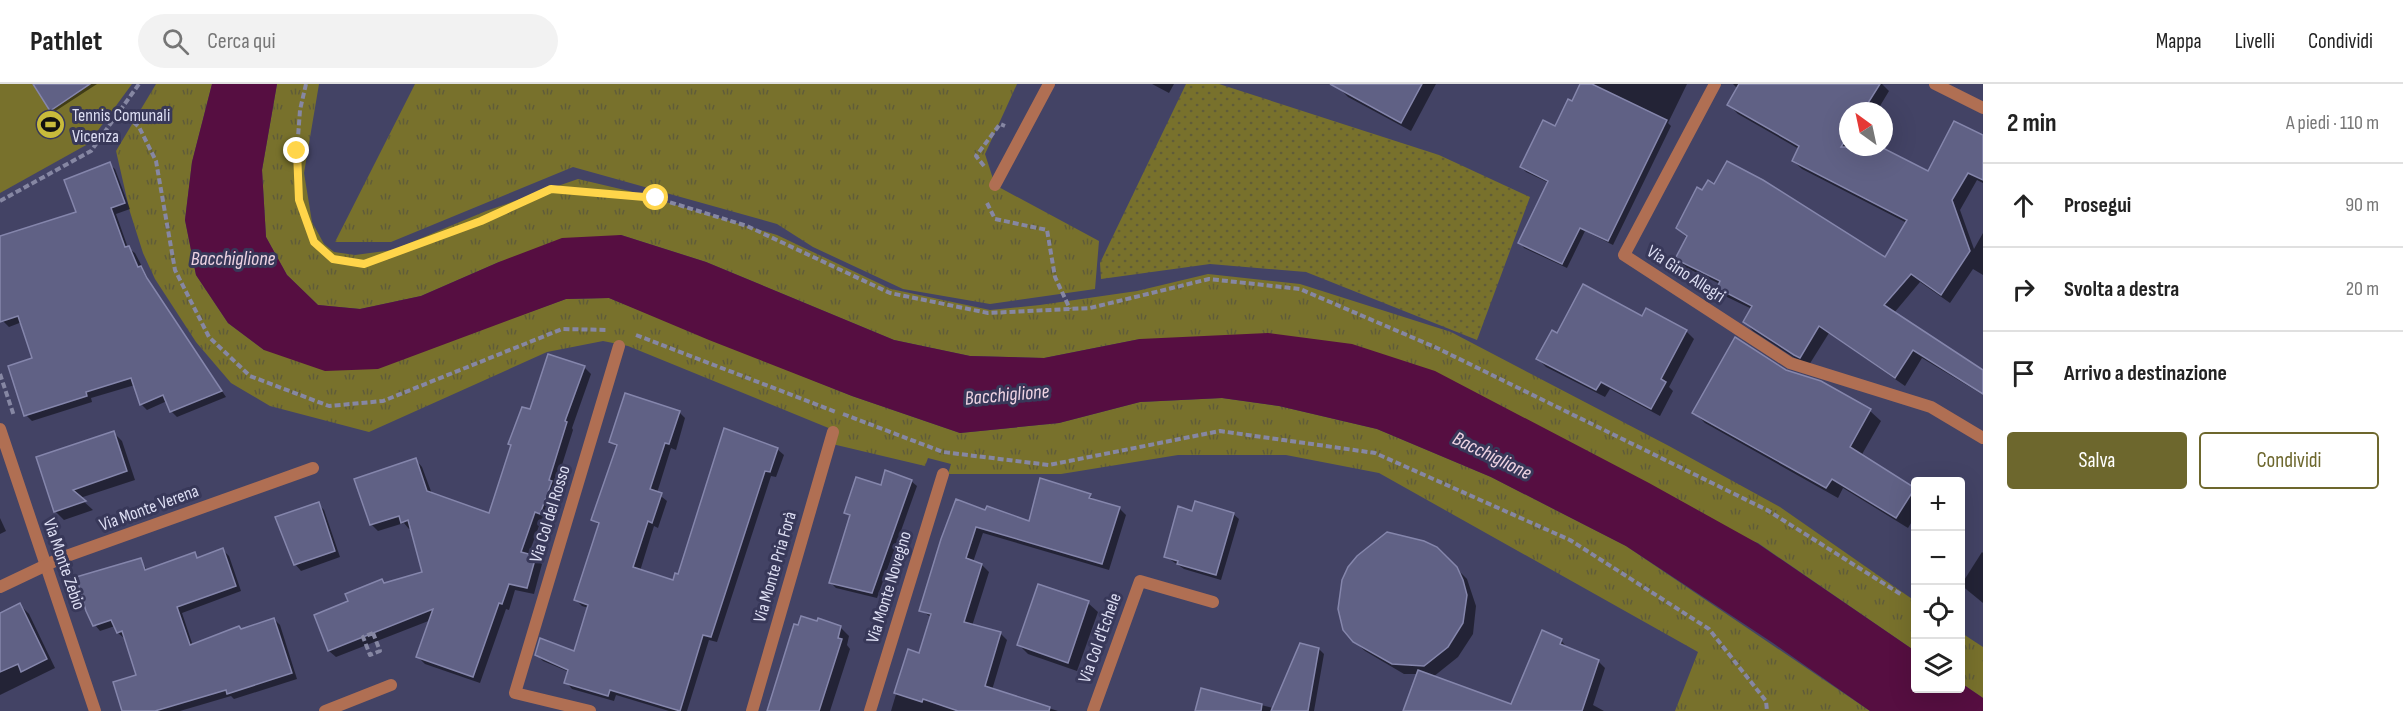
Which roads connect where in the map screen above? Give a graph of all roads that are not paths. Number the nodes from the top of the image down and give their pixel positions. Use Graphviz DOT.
graph roads {
  1 [pos="1049,84"];
  2 [pos="1715,84"];
  3 [pos="1935,84"];
  4 [pos="1983,108"];
  5 [pos="995,185"];
  6 [pos="619,346"];
  7 [pos="0,429"];
  8 [pos="833,432"];
  9 [pos="1983,438"];
  10 [pos="313,468"];
  11 [pos="943,474"];
  12 [pos="45,564"];
  13 [pos="0,586"];
  14 [pos="1213,602"];
  15 [pos="391,685"];
  16 [pos="585,710"];
  17 [pos="94,711"];
  18 [pos="325,711"];
  19 [pos="752,711"];
  20 [pos="870,711"];
  21 [pos="1093,711"];
  1 -- 5 [label="street"];
  2 -- 9 [label="street, Via Gino Allegri"];
  3 -- 4 [label="street"];
  6 -- 16 [label="street, Via Col del Rosso"];
  7 -- 12 [label="street, Via Monte Zebio"];
  8 -- 19 [label="street, Via Monte Pria Forà"];
  10 -- 12 [label="street, Via Monte Verena"];
  11 -- 20 [label="street, Via Monte Novegno"];
  12 -- 13 [label="street, Via Monte Verena"];
  12 -- 17 [label="street, Via Monte Zebio"];
  14 -- 21 [label="street, Via Col d'Echele"];
  15 -- 18 [label="street"];
}
